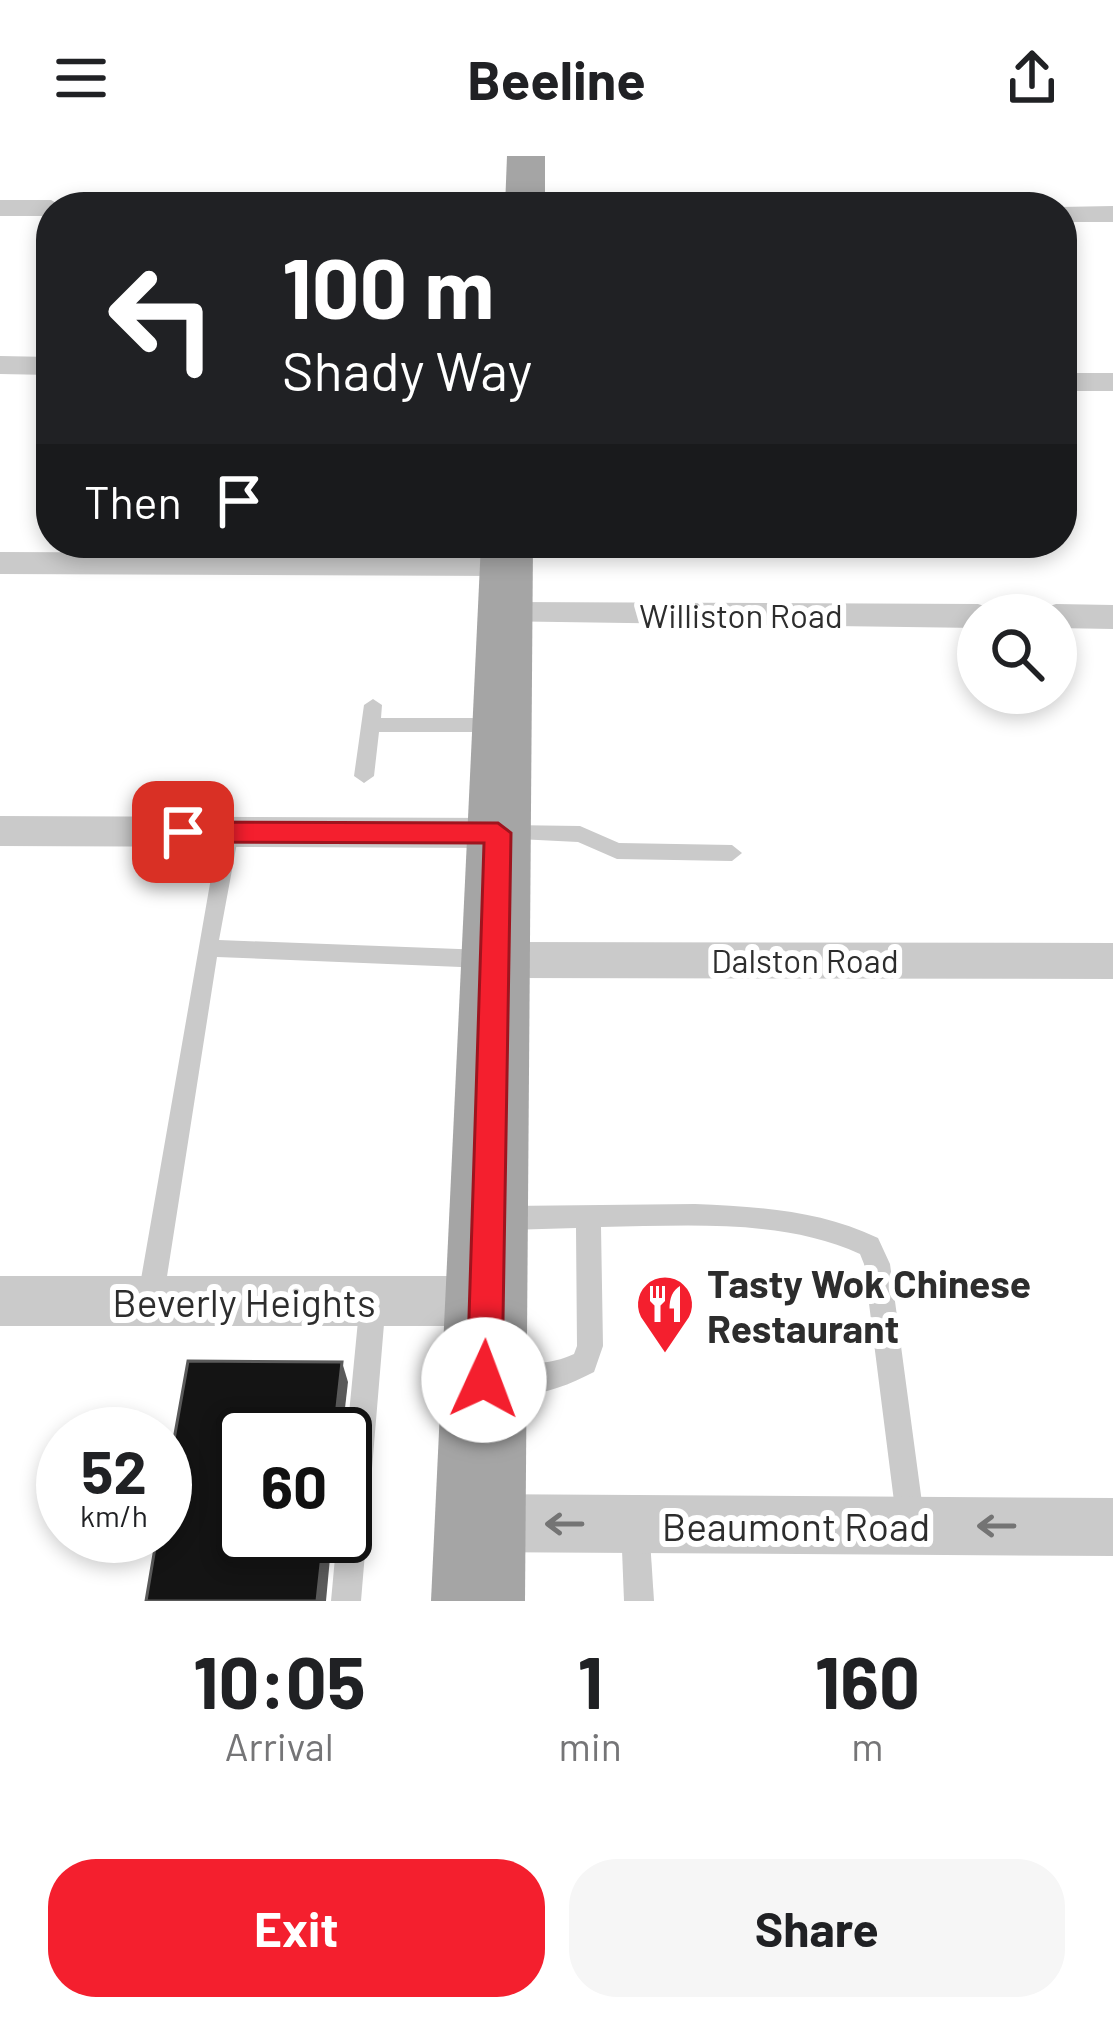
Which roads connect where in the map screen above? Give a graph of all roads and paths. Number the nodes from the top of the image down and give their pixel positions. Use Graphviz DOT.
graph roads {
  1 [pos="526,156"];
  2 [pos="525,192"];
  3 [pos="0,208"];
  4 [pos="36,208"];
  5 [pos="1077,214"];
  6 [pos="1113,214"];
  7 [pos="0,365"];
  8 [pos="36,366"];
  9 [pos="1077,382"];
  10 [pos="1113,382"];
  11 [pos="221,558"];
  12 [pos="420,558"];
  13 [pos="0,563"];
  14 [pos="506,574"];
  15 [pos="957,614"];
  16 [pos="1077,616"];
  17 [pos="1113,617"];
  18 [pos="501,725"];
  19 [pos="364,776"];
  20 [pos="0,831"];
  21 [pos="229,832"];
  22 [pos="498,833"];
  23 [pos="732,853"];
  24 [pos="207,948"];
  25 [pos="498,960"];
  26 [pos="1113,961"];
  27 [pos="588,1217"];
  28 [pos="491,1218"];
  29 [pos="373,1300"];
  30 [pos="488,1300"];
  31 [pos="0,1301"];
  32 [pos="150,1302"];
  33 [pos="484,1380"];
  34 [pos="480,1523"];
  35 [pos="635,1524"];
  36 [pos="911,1525"];
  37 [pos="1113,1527"];
  38 [pos="346,1601"];
  39 [pos="478,1601"];
  40 [pos="639,1601"];
  1 -- 2 [label="main road"];
  3 -- 4 [label="street"];
  5 -- 6 [label="street"];
  7 -- 8 [label="street"];
  9 -- 10 [label="street"];
  11 -- 13 [label="street, Williston Road"];
  12 -- 14 [label="street, Williston Road"];
  14 -- 15 [label="street, Williston Road"];
  14 -- 18 [label="main road"];
  16 -- 17 [label="street"];
  18 -- 19 [label="lane"];
  18 -- 22 [label="main road"];
  20 -- 21 [label="street"];
  21 -- 22 [label="street"];
  21 -- 24 [label="lane"];
  22 -- 23 [label="lane"];
  22 -- 25 [label="main road"];
  24 -- 25 [label="lane"];
  24 -- 32 [label="lane"];
  25 -- 26 [label="street, Dalston Road"];
  25 -- 28 [label="main road"];
  27 -- 28 [label="lane"];
  27 -- 33 [label="lane"];
  27 -- 36 [label="lane"];
  28 -- 30 [label="main road"];
  29 -- 30 [label="street, Beverly Heights"];
  29 -- 32 [label="street, Beverly Heights"];
  29 -- 38 [label="lane"];
  30 -- 33 [label="main road"];
  31 -- 32 [label="street, Beverly Heights"];
  33 -- 34 [label="main road"];
  35 -- 34 [label="street, Beaumont Road, one-way"];
  34 -- 39 [label="main road"];
  35 -- 36 [label="street, Beaumont Road"];
  35 -- 40 [label="lane"];
  37 -- 36 [label="street, Beaumont Road, one-way"];
}
